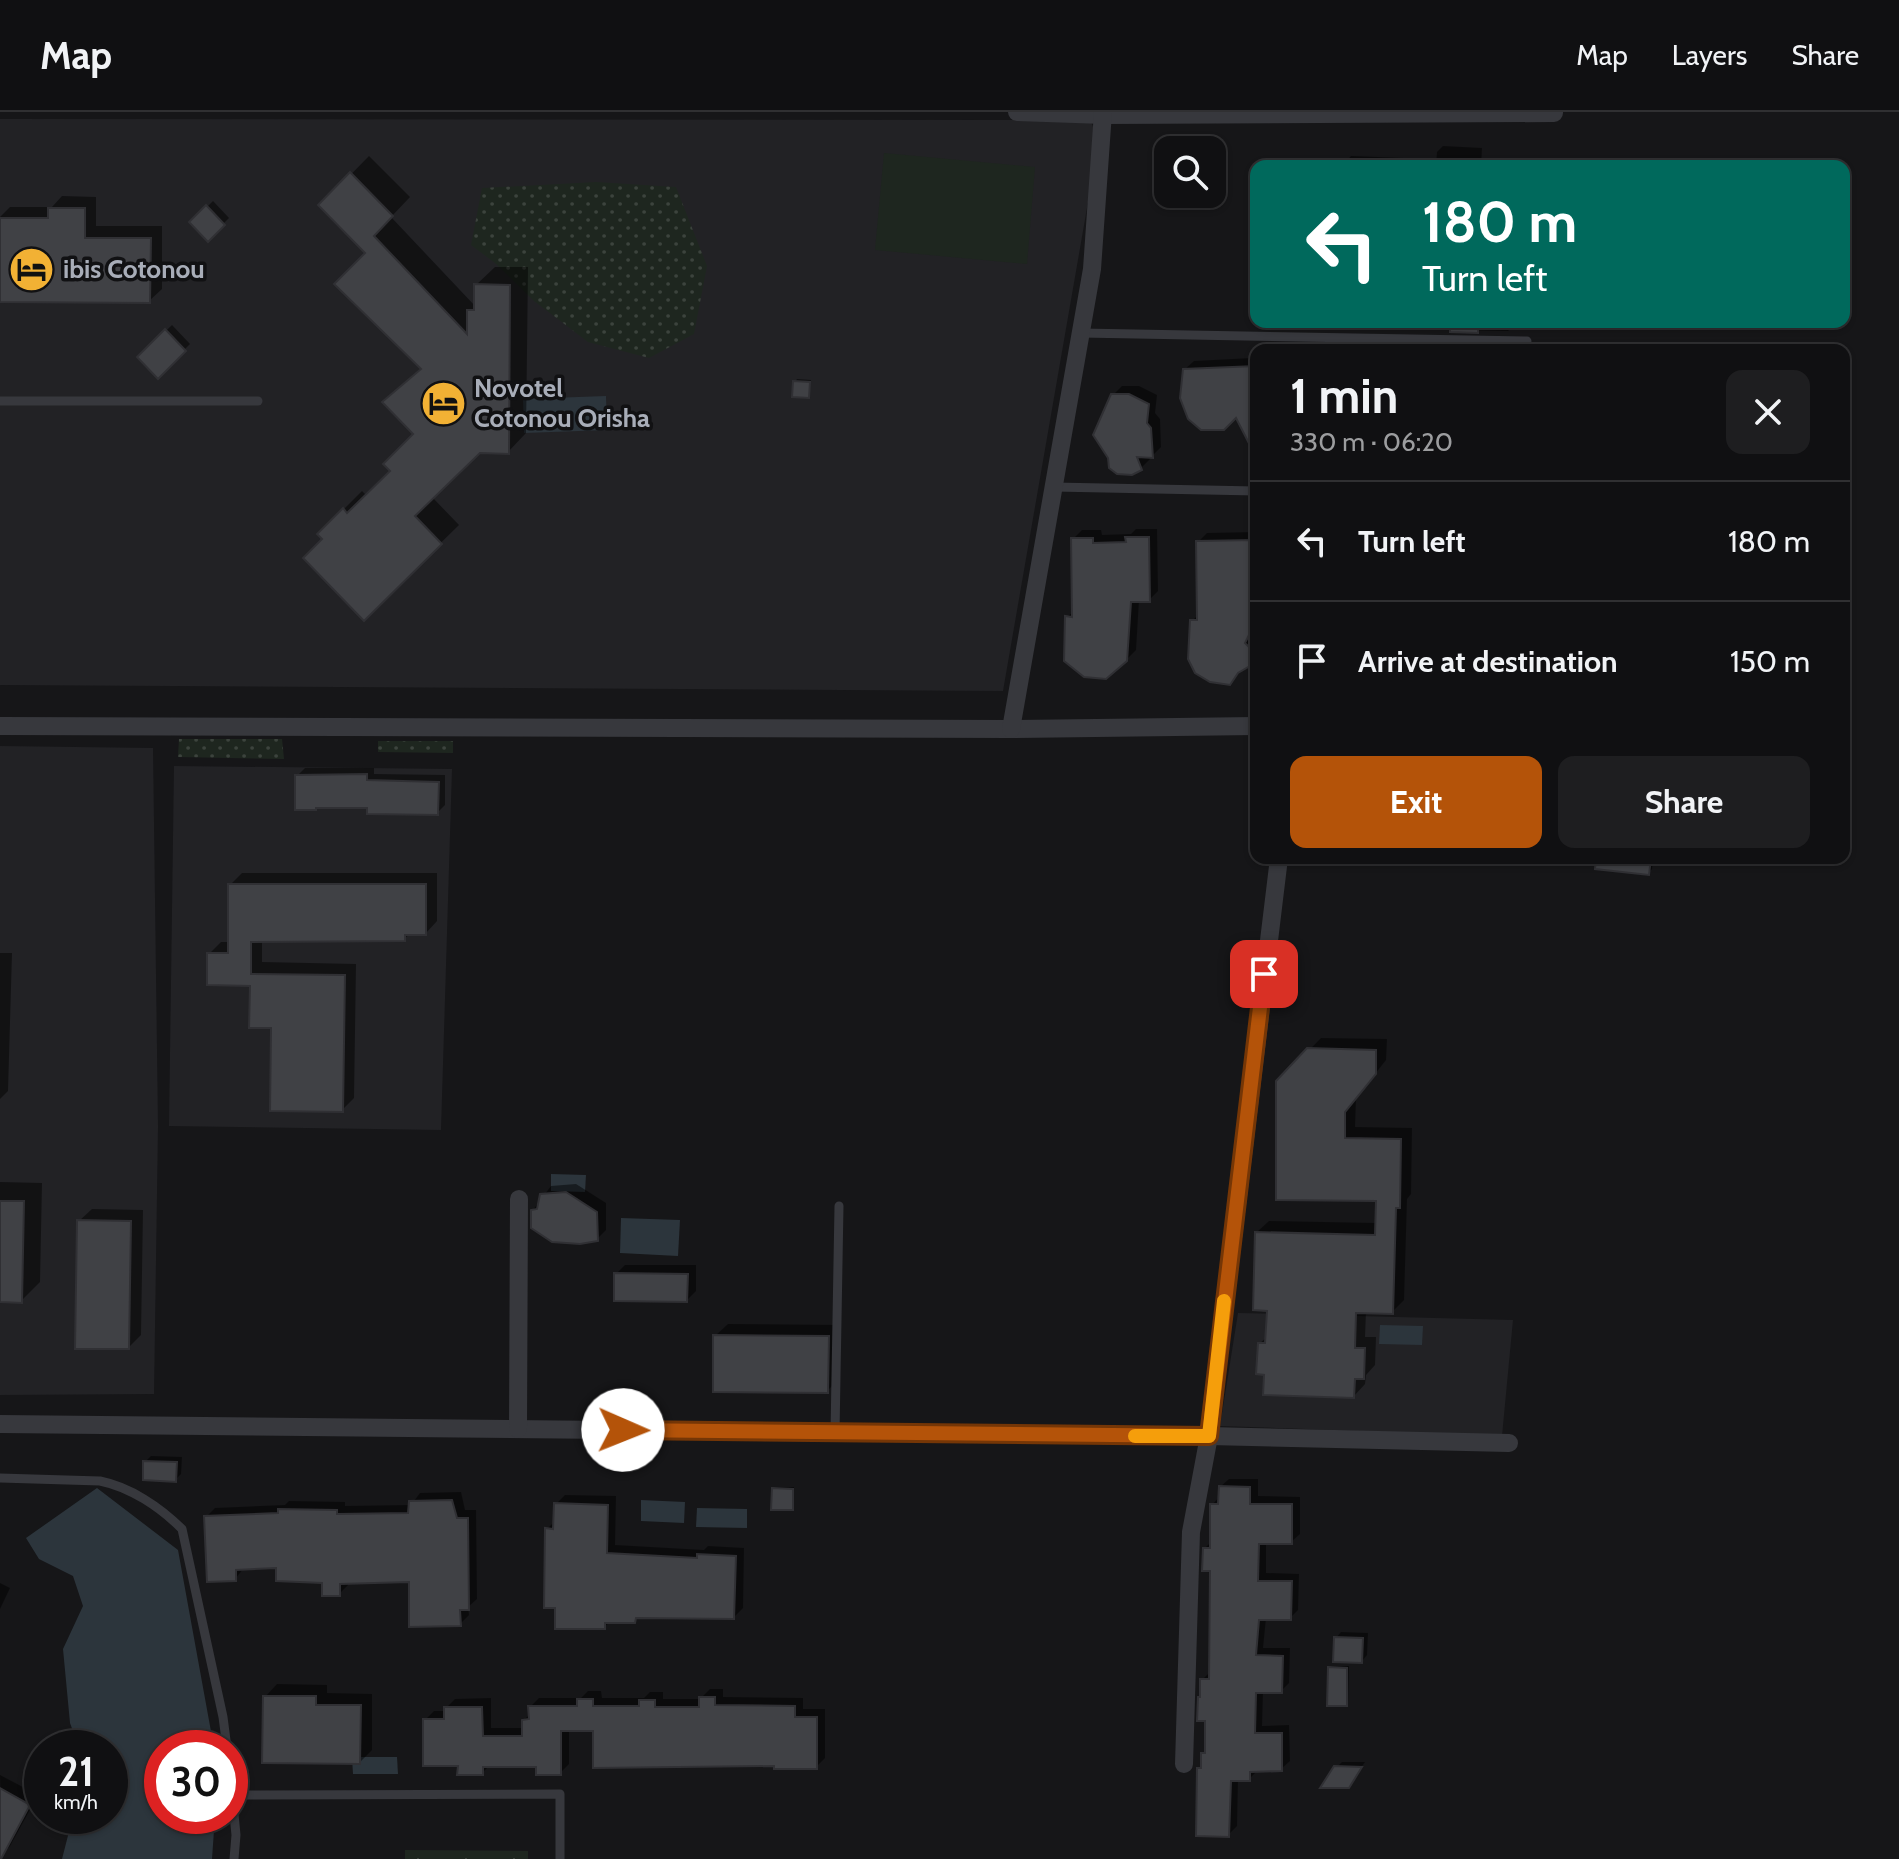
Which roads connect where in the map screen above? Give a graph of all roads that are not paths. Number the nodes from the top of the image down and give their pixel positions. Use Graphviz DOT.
graph roads {
  1 [pos="1017,112"];
  2 [pos="1345,113"];
  3 [pos="1554,113"];
  4 [pos="1104,114"];
  5 [pos="1081,333"];
  6 [pos="1527,341"];
  7 [pos="0,401"];
  8 [pos="258,401"];
  9 [pos="1054,487"];
  10 [pos="1250,491"];
  11 [pos="0,726"];
  12 [pos="1250,726"];
  13 [pos="1011,729"];
  14 [pos="1278,864"];
  15 [pos="519,1199"];
  16 [pos="839,1206"];
  17 [pos="0,1424"];
  18 [pos="518,1429"];
  19 [pos="835,1433"];
  20 [pos="1209,1436"];
  21 [pos="1509,1443"];
  22 [pos="0,1478"];
  23 [pos="225,1730"];
  24 [pos="1184,1764"];
  25 [pos="248,1795"];
  26 [pos="236,1834"];
  27 [pos="234,1859"];
  28 [pos="560,1859"];
  1 -- 4 [label="street"];
  2 -- 3 [label="street"];
  2 -- 4 [label="street"];
  4 -- 5 [label="street"];
  5 -- 6 [label="lane"];
  5 -- 9 [label="street"];
  7 -- 8 [label="lane"];
  9 -- 10 [label="lane"];
  9 -- 13 [label="street"];
  11 -- 13 [label="street"];
  12 -- 13 [label="street"];
  14 -- 20 [label="street"];
  15 -- 18 [label="street"];
  16 -- 19 [label="lane"];
  17 -- 18 [label="street"];
  18 -- 19 [label="street"];
  19 -- 20 [label="street"];
  20 -- 21 [label="street"];
  20 -- 24 [label="street"];
  22 -- 23 [label="lane"];
  25 -- 28 [label="lane"];
  26 -- 27 [label="lane"];
}
